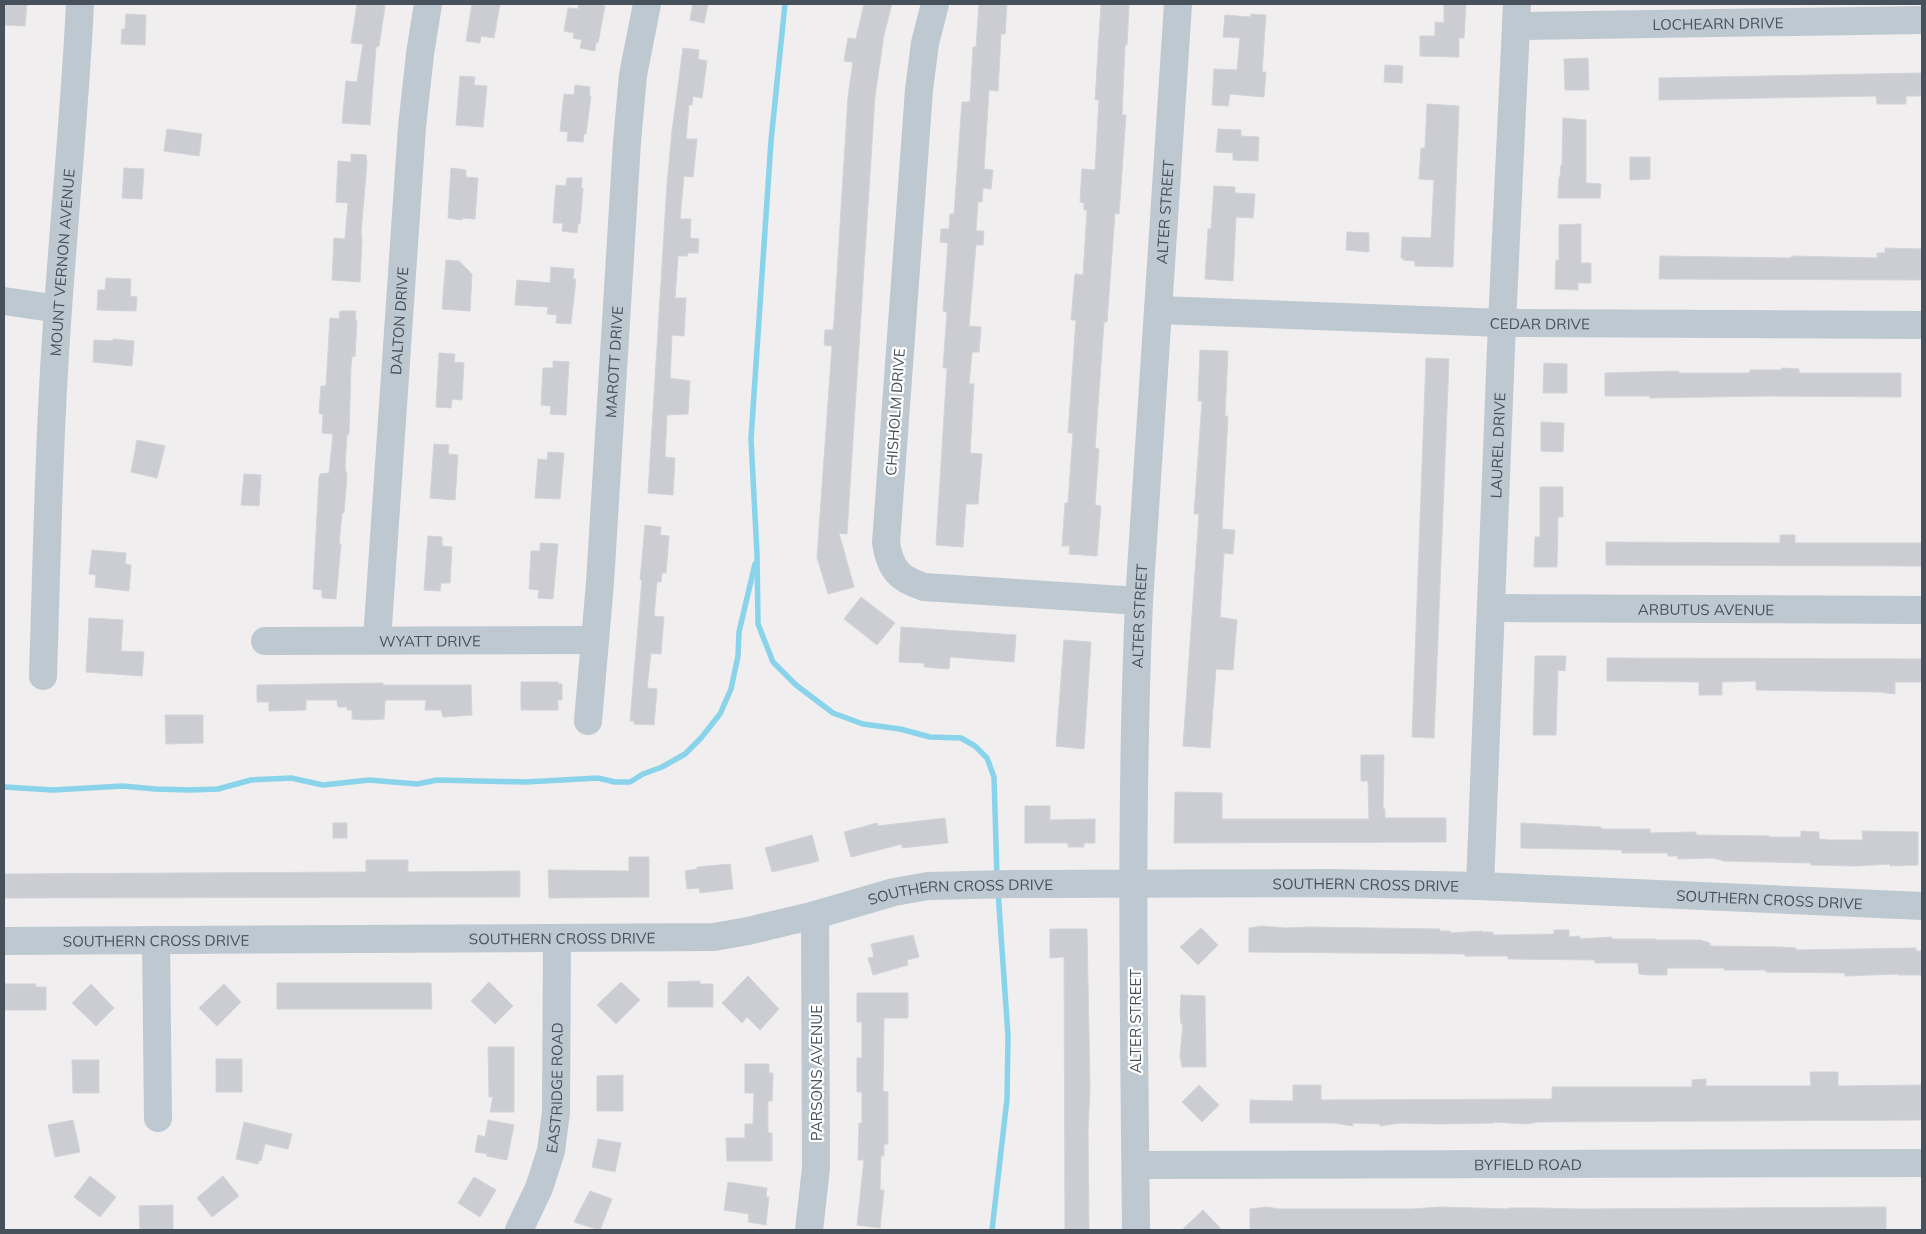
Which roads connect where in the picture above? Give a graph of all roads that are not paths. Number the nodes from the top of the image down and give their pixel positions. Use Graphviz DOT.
graph roads {
  1 [pos="80,4"];
  2 [pos="428,4"];
  3 [pos="647,4"];
  4 [pos="935,4"];
  5 [pos="1178,4"];
  6 [pos="1516,15"];
  7 [pos="1922,20"];
  8 [pos="4,301"];
  9 [pos="58,310"];
  10 [pos="1158,310"];
  11 [pos="1502,323"];
  12 [pos="1922,325"];
  13 [pos="1139,601"];
  14 [pos="1491,608"];
  15 [pos="1922,610"];
  16 [pos="377,640"];
  17 [pos="595,640"];
  18 [pos="265,641"];
  19 [pos="43,676"];
  20 [pos="588,721"];
  21 [pos="1134,884"];
  22 [pos="1480,886"];
  23 [pos="1922,906"];
  24 [pos="815,915"];
  25 [pos="557,939"];
  26 [pos="156,940"];
  27 [pos="4,941"];
  28 [pos="158,1118"];
  29 [pos="1922,1163"];
  30 [pos="1136,1165"];
  31 [pos="519,1230"];
  32 [pos="809,1230"];
  33 [pos="1136,1230"];
  1 -- 9 [label="street, MOUNT VERNON AVENUE"];
  2 -- 16 [label="street, DALTON DRIVE"];
  3 -- 17 [label="street, MAROTT DRIVE"];
  4 -- 13 [label="street, CHISHOLM DRIVE"];
  5 -- 10 [label="street, ALTER STREET"];
  6 -- 7 [label="street, LOCHEARN DRIVE"];
  6 -- 11 [label="street, LAUREL DRIVE"];
  8 -- 9 [label="street"];
  9 -- 19 [label="street, MOUNT VERNON AVENUE"];
  10 -- 11 [label="street, CEDAR DRIVE"];
  10 -- 13 [label="street, ALTER STREET"];
  11 -- 12 [label="street, CEDAR DRIVE"];
  11 -- 14 [label="street, LAUREL DRIVE"];
  13 -- 21 [label="street, ALTER STREET"];
  14 -- 15 [label="street, ARBUTUS AVENUE"];
  14 -- 22 [label="street, LAUREL DRIVE"];
  16 -- 17 [label="street, WYATT DRIVE"];
  16 -- 18 [label="street, WYATT DRIVE"];
  17 -- 20 [label="street, MAROTT DRIVE"];
  21 -- 22 [label="street, SOUTHERN CROSS DRIVE"];
  21 -- 24 [label="street, SOUTHERN CROSS DRIVE"];
  21 -- 30 [label="street, ALTER STREET"];
  22 -- 23 [label="street, SOUTHERN CROSS DRIVE"];
  24 -- 25 [label="street, SOUTHERN CROSS DRIVE"];
  24 -- 32 [label="street, PARSONS AVENUE"];
  25 -- 26 [label="street, SOUTHERN CROSS DRIVE"];
  25 -- 31 [label="street, EASTRIDGE ROAD"];
  26 -- 27 [label="street, SOUTHERN CROSS DRIVE"];
  26 -- 28 [label="street"];
  29 -- 30 [label="street, BYFIELD ROAD"];
  30 -- 33 [label="street, ALTER STREET"];
}
